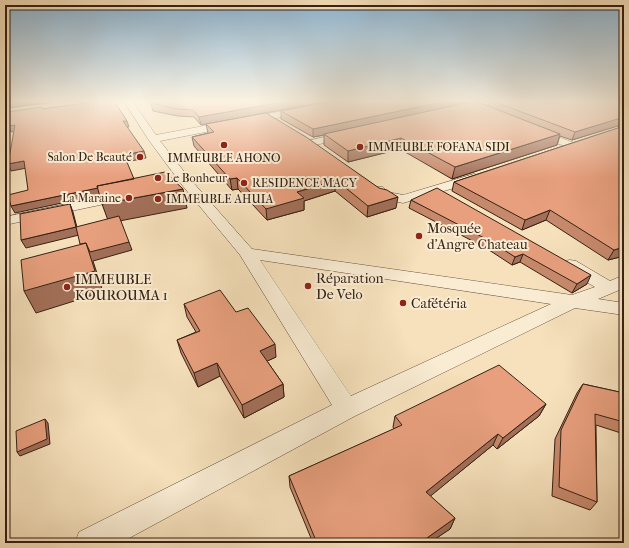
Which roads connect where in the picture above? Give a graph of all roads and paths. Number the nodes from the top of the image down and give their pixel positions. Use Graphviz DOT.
graph roads {
  1 [pos="145,127"];
  2 [pos="215,127"];
  3 [pos="530,129"];
  4 [pos="357,132"];
  5 [pos="299,135"];
  6 [pos="153,139"];
  7 [pos="587,141"];
  8 [pos="311,143"];
  9 [pos="573,146"];
  10 [pos="558,151"];
  11 [pos="323,152"];
  12 [pos="482,175"];
  13 [pos="186,182"];
  14 [pos="366,182"];
  15 [pos="171,185"];
  16 [pos="437,190"];
  17 [pos="133,193"];
  18 [pos="451,198"];
  19 [pos="5,222"];
  20 [pos="247,253"];
  21 [pos="555,257"];
  22 [pos="617,285"];
  23 [pos="572,302"];
  24 [pos="624,309"];
  25 [pos="347,409"];
  26 [pos="90,543"];
  1 -- 6 [label="street"];
  2 -- 6 [label="street"];
  3 -- 9 [label="street"];
  4 -- 8 [label="street"];
  5 -- 8 [label="street"];
  6 -- 13 [label="street"];
  7 -- 9 [label="street"];
  8 -- 11 [label="street"];
  9 -- 10 [label="street"];
  12 -- 16 [label="street"];
  13 -- 15 [label="street"];
  13 -- 20 [label="street"];
  14 -- 16 [label="street"];
  16 -- 18 [label="street"];
  17 -- 19 [label="street"];
  20 -- 23 [label="street"];
  20 -- 25 [label="street"];
  21 -- 22 [label="street"];
  22 -- 23 [label="street"];
  23 -- 24 [label="street"];
  23 -- 25 [label="street"];
  25 -- 26 [label="street"];
}
